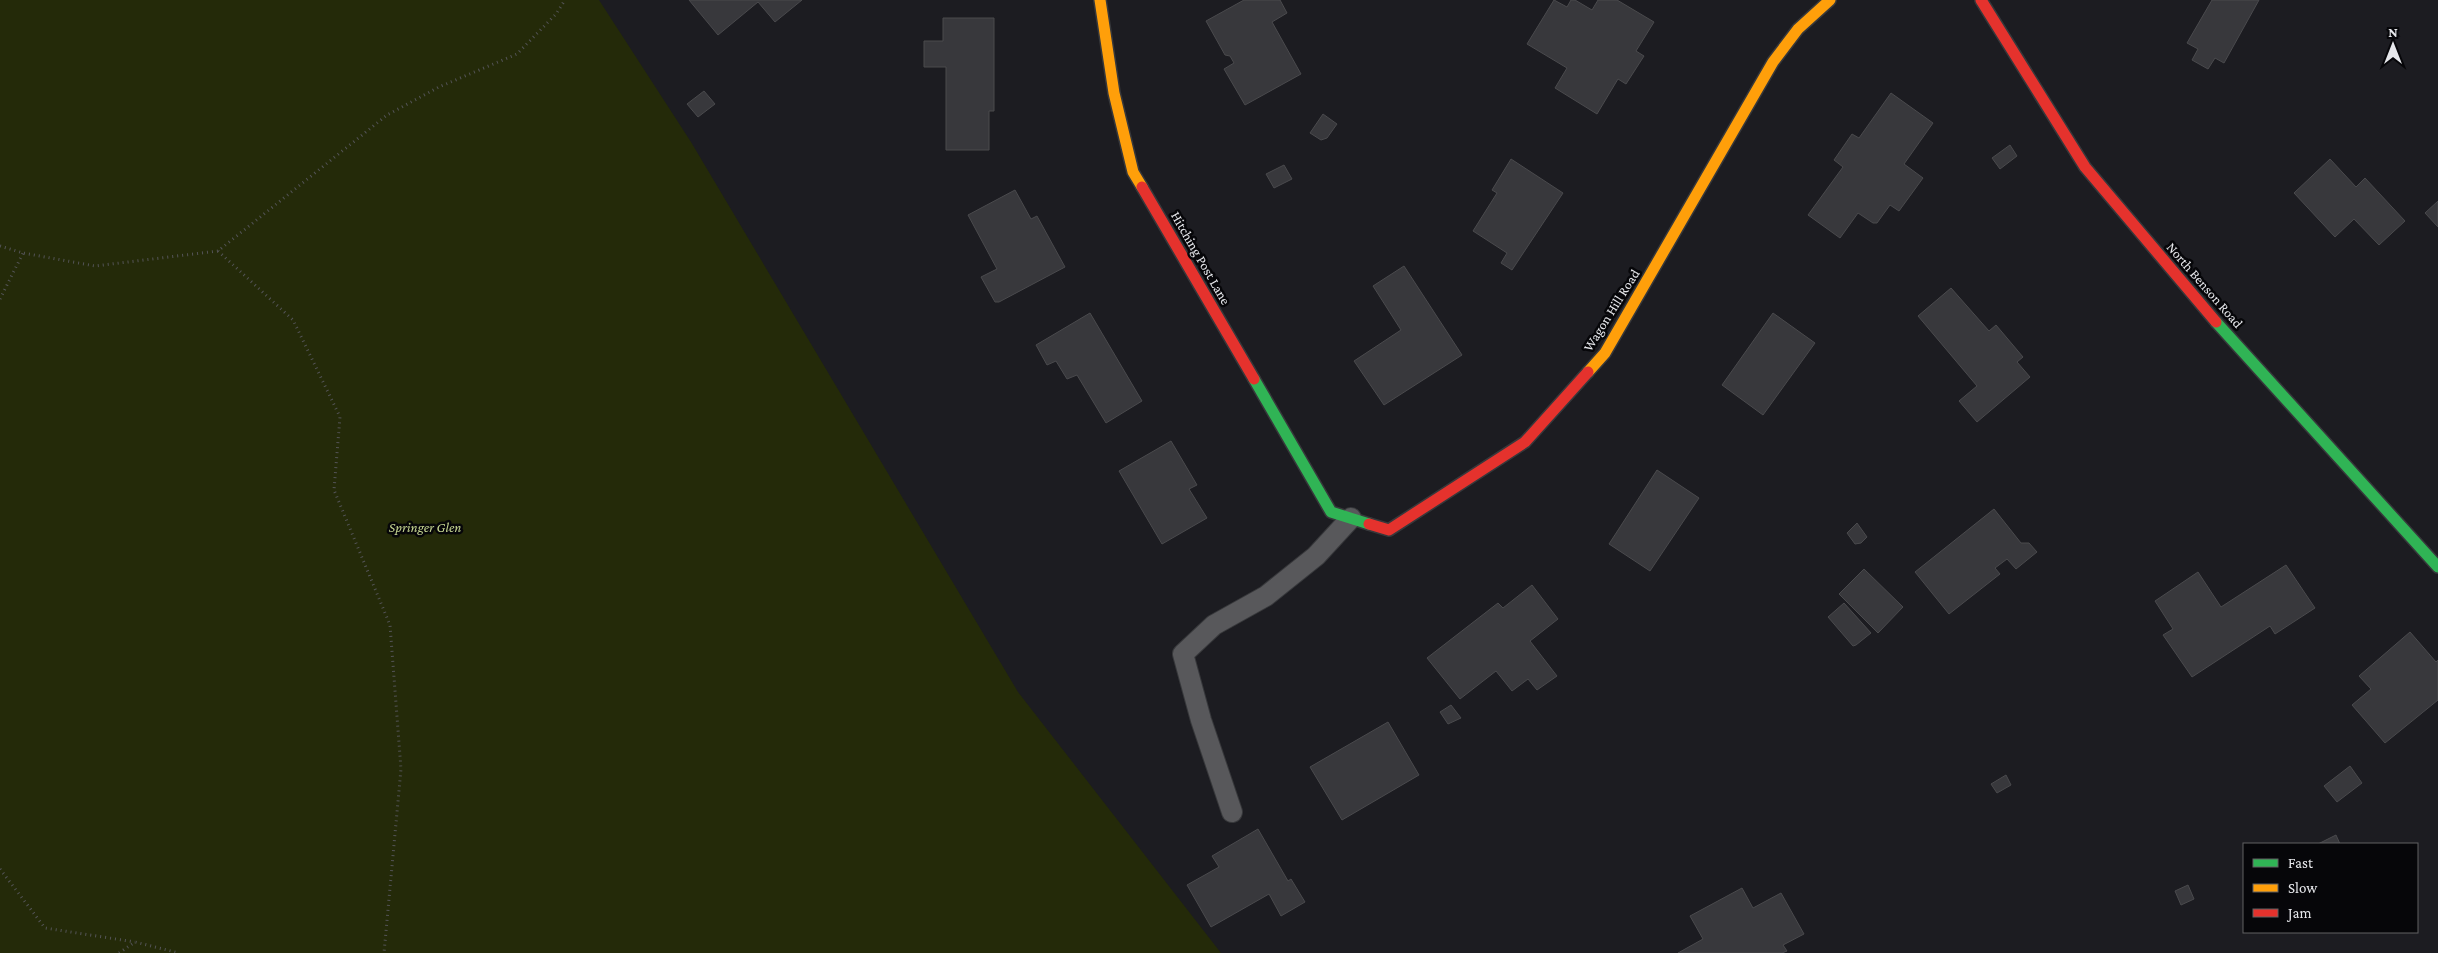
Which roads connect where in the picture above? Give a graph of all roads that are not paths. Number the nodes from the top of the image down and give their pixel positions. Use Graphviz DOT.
graph roads {
  1 [pos="1100,0"];
  2 [pos="1830,0"];
  3 [pos="1980,0"];
  4 [pos="1331,512"];
  5 [pos="1351,518"];
  6 [pos="2438,567"];
  7 [pos="1232,812"];
  1 -- 4 [label="street, Hitching Post Lane"];
  2 -- 5 [label="street, Wagon Hill Road"];
  3 -- 6 [label="street, North Benson Road"];
  4 -- 5 [label="street, Wagon Hill Road"];
  5 -- 7 [label="lane"];
}
